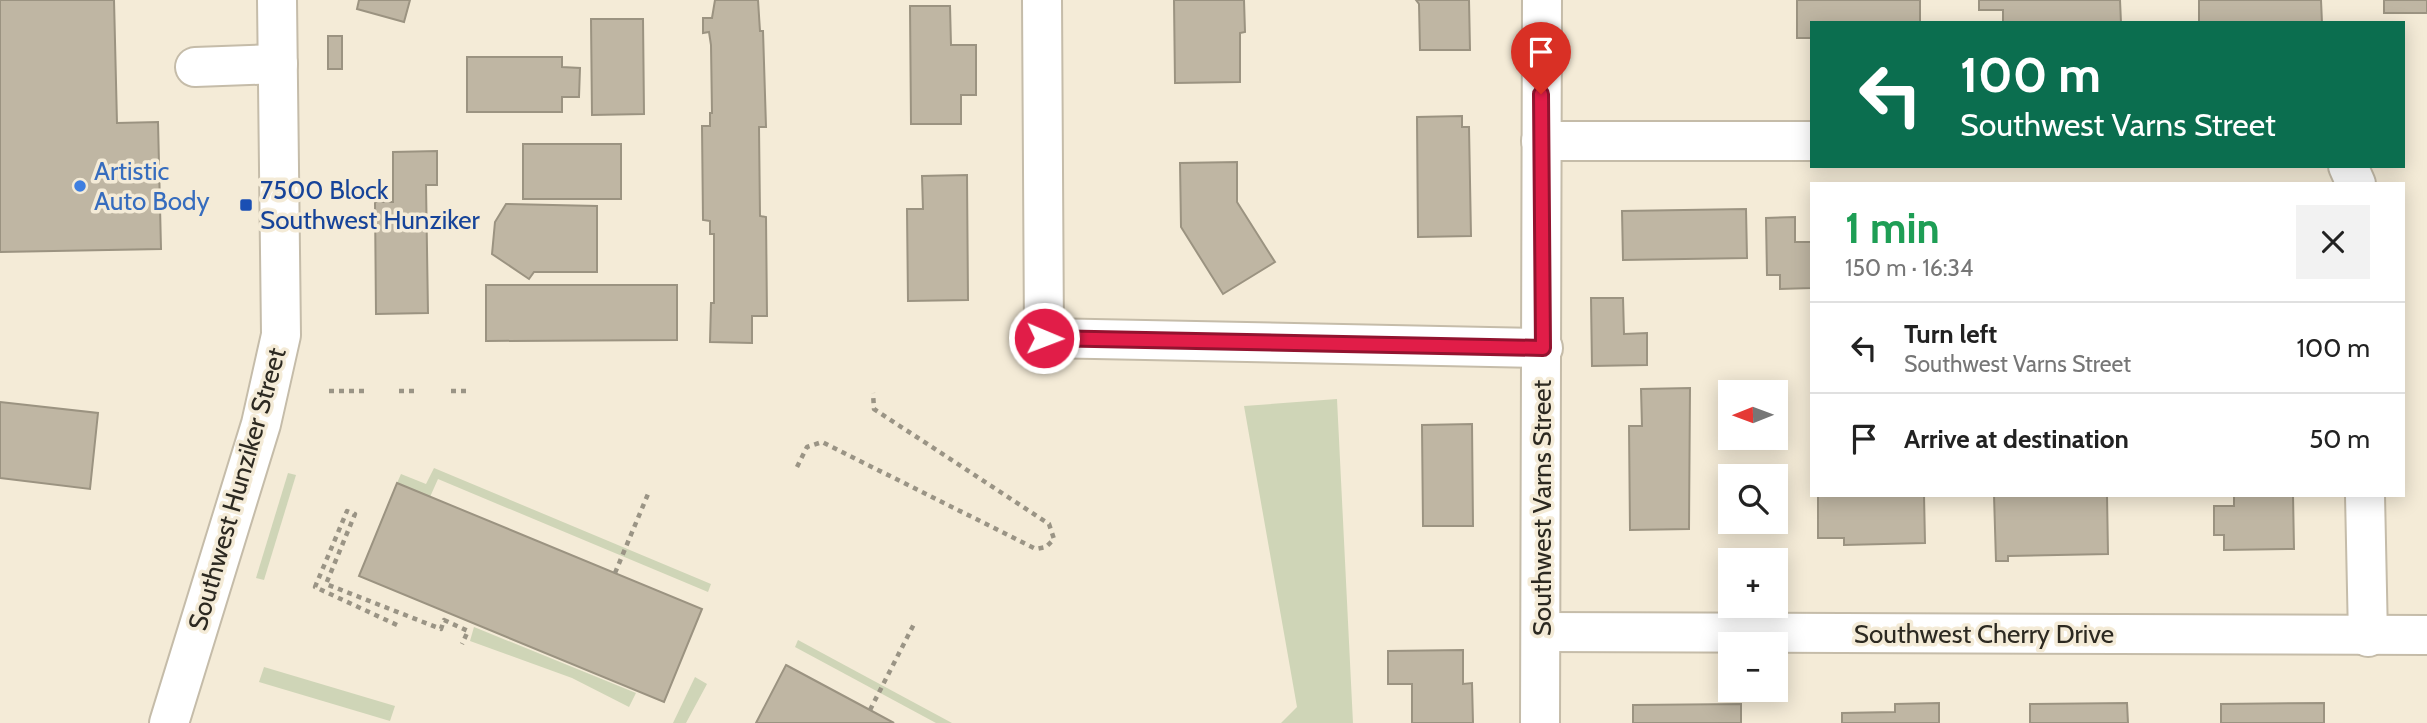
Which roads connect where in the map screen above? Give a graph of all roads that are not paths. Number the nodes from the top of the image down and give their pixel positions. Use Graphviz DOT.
graph roads {
  1 [pos="277,0"];
  2 [pos="1042,0"];
  3 [pos="1542,0"];
  4 [pos="278,64"];
  5 [pos="195,67"];
  6 [pos="1541,141"];
  7 [pos="1810,141"];
  8 [pos="1543,348"];
  9 [pos="2365,497"];
  10 [pos="1541,632"];
  11 [pos="2427,635"];
  12 [pos="2368,637"];
  13 [pos="169,723"];
  14 [pos="1540,723"];
  1 -- 4 [label="street, Southwest Hunziker Street"];
  2 -- 8 [label="street"];
  3 -- 6 [label="street, Southwest Varns Street"];
  4 -- 5 [label="street"];
  4 -- 13 [label="street, Southwest Hunziker Street"];
  6 -- 7 [label="street"];
  6 -- 8 [label="street, Southwest Varns Street"];
  8 -- 10 [label="street, Southwest Varns Street"];
  9 -- 12 [label="street"];
  10 -- 12 [label="street, Southwest Cherry Drive"];
  10 -- 14 [label="street, Southwest Varns Street"];
  11 -- 12 [label="street, Southwest Cherry Drive"];
}
